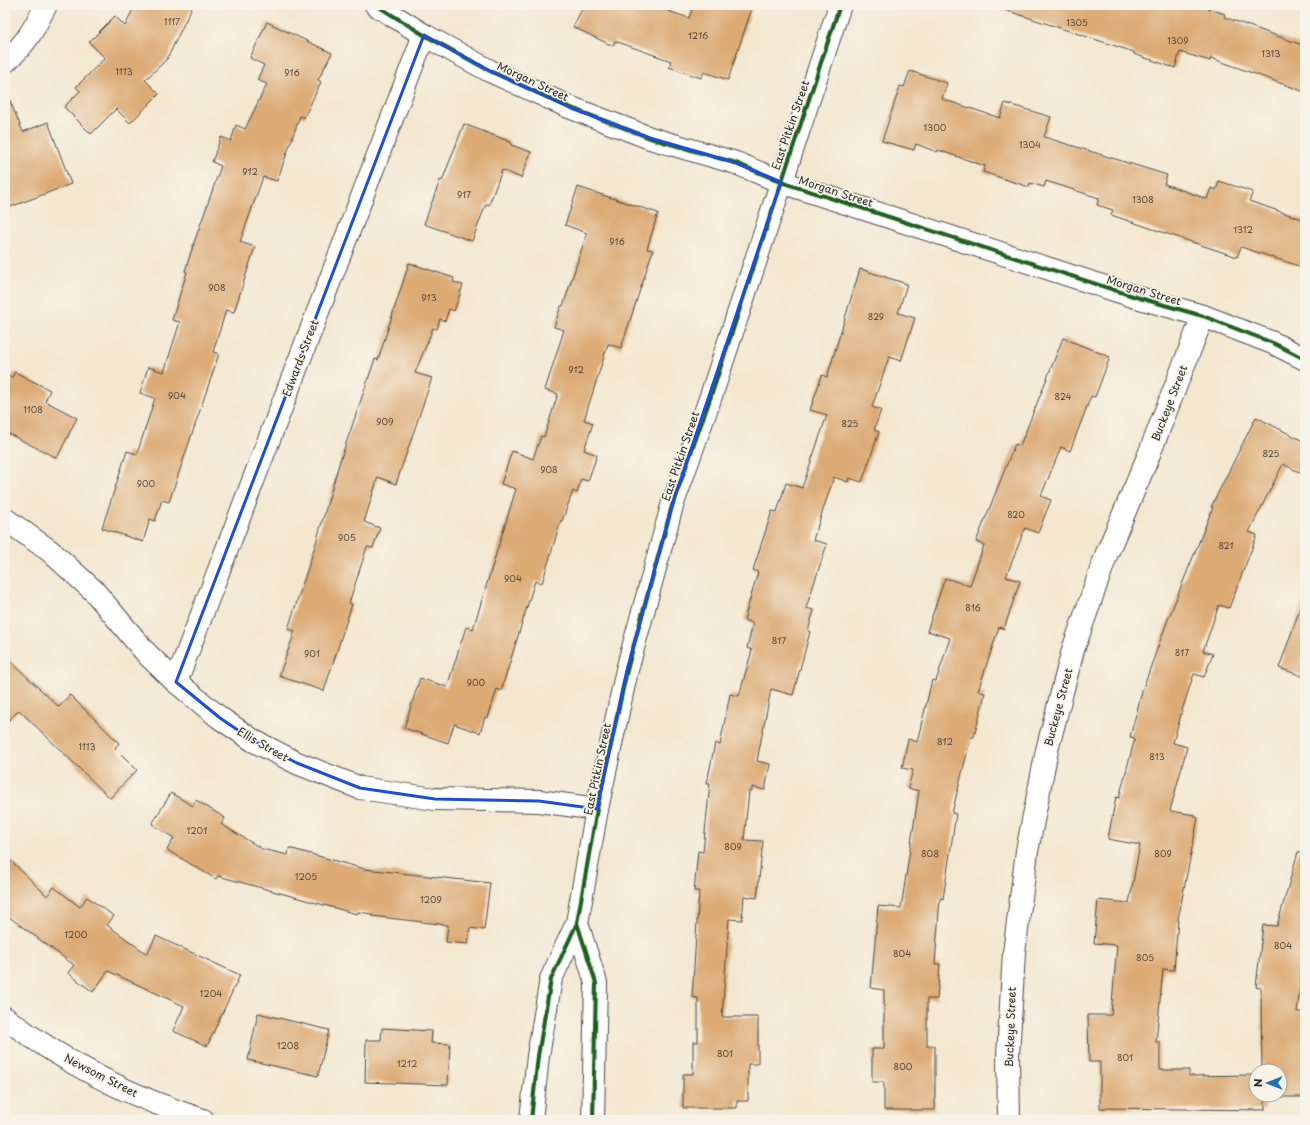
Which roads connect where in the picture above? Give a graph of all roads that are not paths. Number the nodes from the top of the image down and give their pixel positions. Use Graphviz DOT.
graph roads {
  1 [pos="46,5"];
  2 [pos="376,5"];
  3 [pos="840,5"];
  4 [pos="424,35"];
  5 [pos="5,62"];
  6 [pos="780,182"];
  7 [pos="1203,316"];
  8 [pos="1305,359"];
  9 [pos="5,519"];
  10 [pos="176,682"];
  11 [pos="597,809"];
  12 [pos="577,923"];
  13 [pos="5,1018"];
  14 [pos="203,1120"];
  15 [pos="531,1120"];
  16 [pos="593,1120"];
  17 [pos="1009,1120"];
  1 -- 5 [label="street"];
  2 -- 4 [label="street, Morgan Street"];
  3 -- 6 [label="street, East Pitkin Street"];
  4 -- 6 [label="street, Morgan Street"];
  4 -- 10 [label="street, Edwards Street"];
  6 -- 7 [label="street, Morgan Street"];
  6 -- 11 [label="street, East Pitkin Street"];
  7 -- 8 [label="street, Morgan Street"];
  7 -- 17 [label="street, Buckeye Street"];
  9 -- 10 [label="street, Ellis Street"];
  10 -- 11 [label="street, Ellis Street"];
  11 -- 12 [label="street, East Pitkin Street"];
  12 -- 15 [label="street, East Pitkin Street"];
  12 -- 16 [label="street, East Pitkin Street"];
  13 -- 14 [label="street, Newsom Street"];
}
